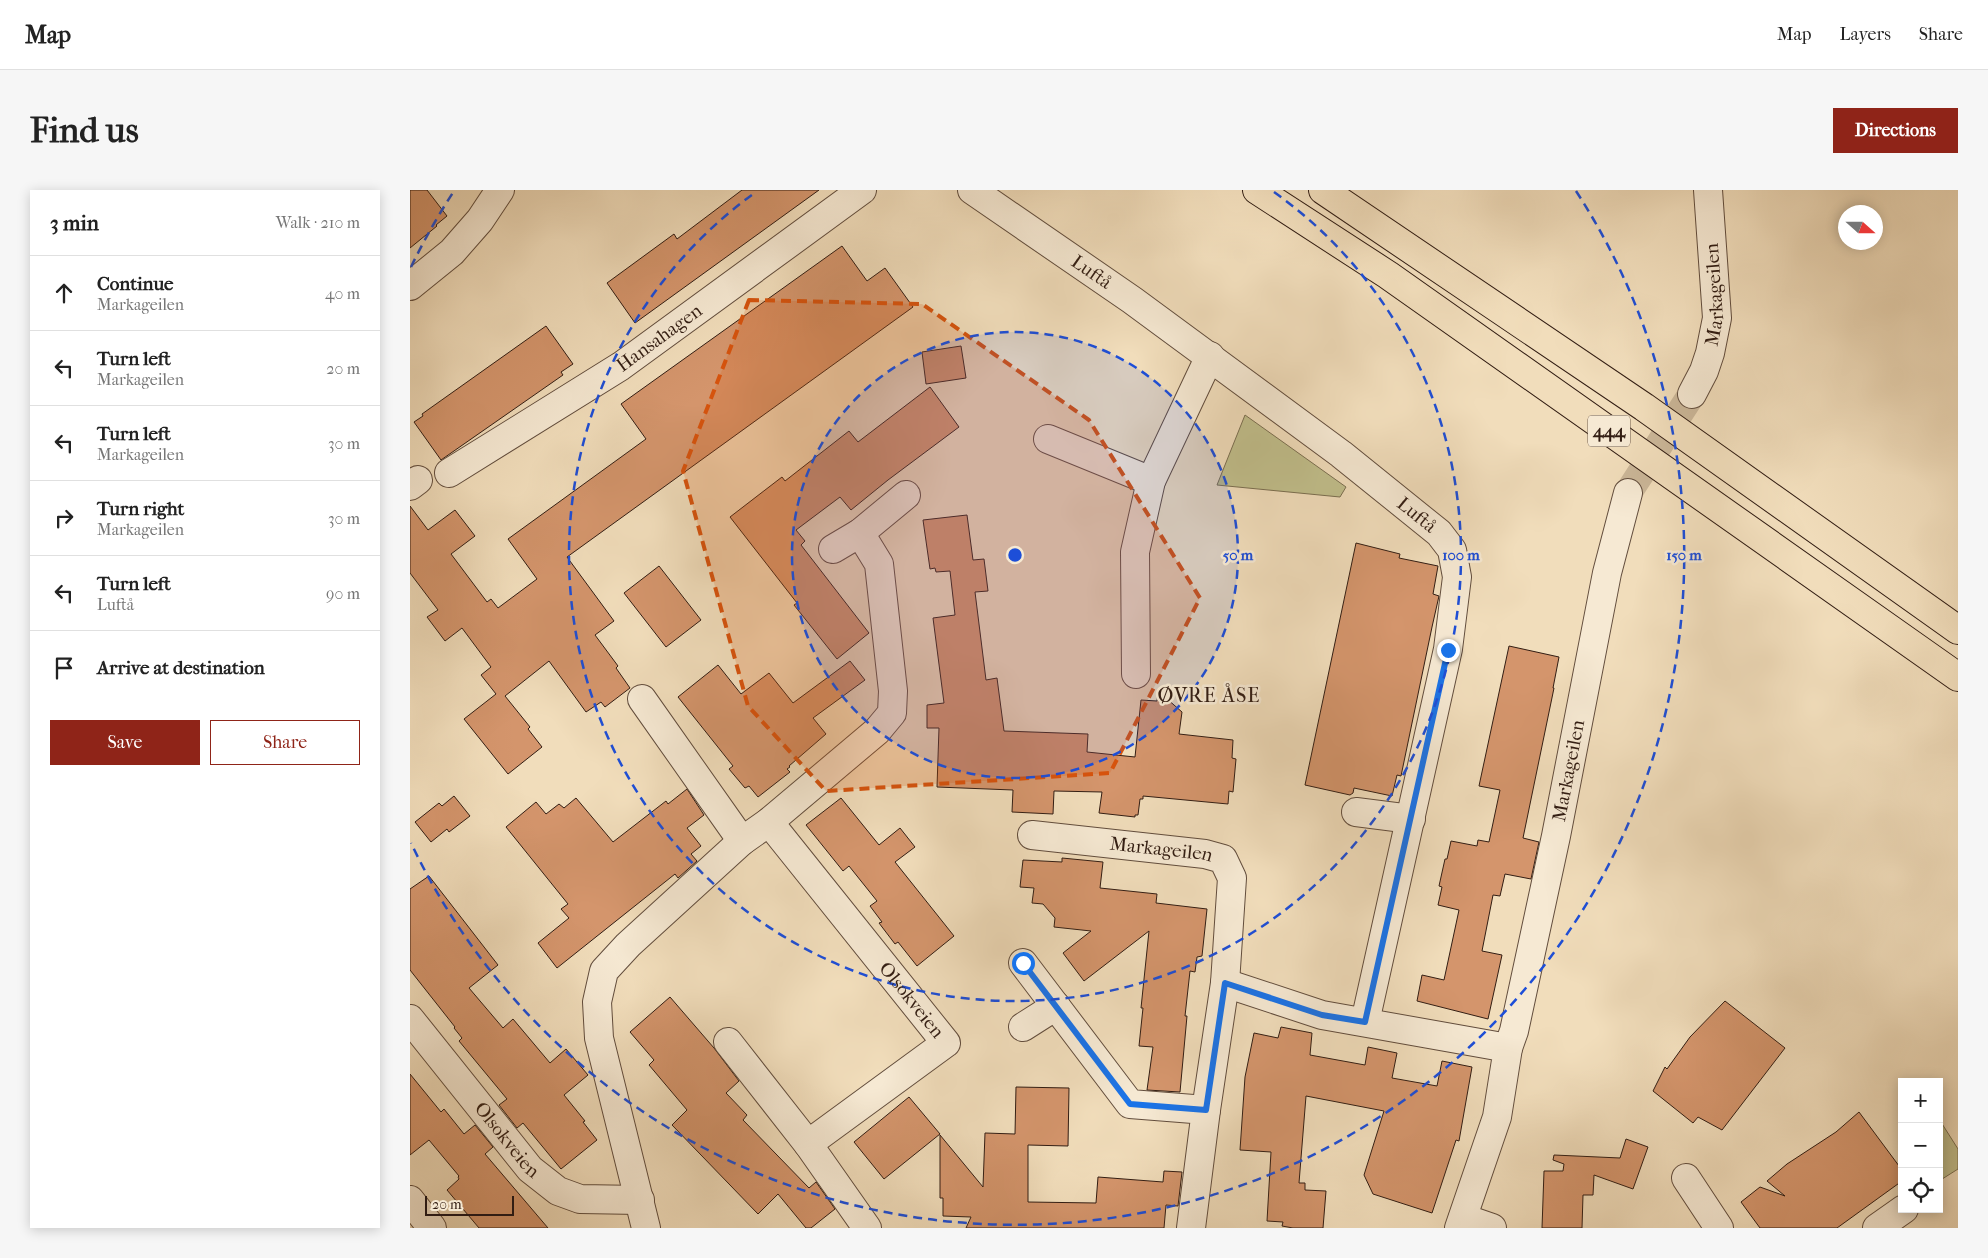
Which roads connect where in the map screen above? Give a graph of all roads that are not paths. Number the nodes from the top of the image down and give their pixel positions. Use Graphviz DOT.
graph roads {
  1 [pos="500,190"];
  2 [pos="862,190"];
  3 [pos="972,190"];
  4 [pos="1257,190"];
  5 [pos="1323,190"];
  6 [pos="1708,190"];
  7 [pos="410,286"];
  8 [pos="1210,356"];
  9 [pos="1692,394"];
  10 [pos="1048,439"];
  11 [pos="448,473"];
  12 [pos="1151,481"];
  13 [pos="1628,492"];
  14 [pos="906,495"];
  15 [pos="860,533"];
  16 [pos="833,549"];
  17 [pos="1958,630"];
  18 [pos="1136,674"];
  19 [pos="1958,677"];
  20 [pos="642,699"];
  21 [pos="1356,812"];
  22 [pos="1412,819"];
  23 [pos="769,822"];
  24 [pos="1032,835"];
  25 [pos="742,841"];
  26 [pos="1023,963"];
  27 [pos="1225,983"];
  28 [pos="1056,1006"];
  29 [pos="410,1019"];
  30 [pos="1365,1022"];
  31 [pos="1023,1027"];
  32 [pos="728,1042"];
  33 [pos="1508,1048"];
  34 [pos="1206,1110"];
  35 [pos="808,1144"];
  36 [pos="1686,1178"];
  37 [pos="410,1200"];
  38 [pos="640,1200"];
  39 [pos="1898,1213"];
  40 [pos="1461,1223"];
  41 [pos="432,1228"];
  42 [pos="646,1228"];
  43 [pos="867,1228"];
  44 [pos="1191,1228"];
  45 [pos="1492,1228"];
  46 [pos="1720,1228"];
  47 [pos="1877,1228"];
  1 -- 7 [label="street"];
  2 -- 11 [label="street, Hansahagen"];
  3 -- 8 [label="street, Luftå"];
  4 -- 19 [label="highway, 444"];
  5 -- 17 [label="highway, 444"];
  6 -- 9 [label="street, Markageilen"];
  8 -- 12 [label="street"];
  8 -- 22 [label="street, Luftå"];
  10 -- 12 [label="street"];
  12 -- 18 [label="street"];
  13 -- 33 [label="street, Markageilen"];
  14 -- 15 [label="street"];
  15 -- 16 [label="street"];
  15 -- 23 [label="street"];
  20 -- 25 [label="street"];
  21 -- 22 [label="street"];
  22 -- 30 [label="street, Luftå"];
  23 -- 25 [label="street"];
  23 -- 35 [label="street, Olsokveien"];
  24 -- 27 [label="street, Markageilen"];
  25 -- 38 [label="street"];
  26 -- 28 [label="street"];
  27 -- 30 [label="street"];
  27 -- 34 [label="street, Markageilen"];
  28 -- 31 [label="street"];
  28 -- 34 [label="street"];
  29 -- 38 [label="street, Olsokveien"];
  30 -- 33 [label="street"];
  32 -- 35 [label="street"];
  33 -- 40 [label="street, Markageilen"];
  34 -- 44 [label="street, Markageilen"];
  35 -- 43 [label="street"];
  36 -- 46 [label="street"];
  37 -- 41 [label="street"];
  38 -- 42 [label="street"];
  39 -- 47 [label="street"];
  40 -- 45 [label="street, Markageilen"];
}
